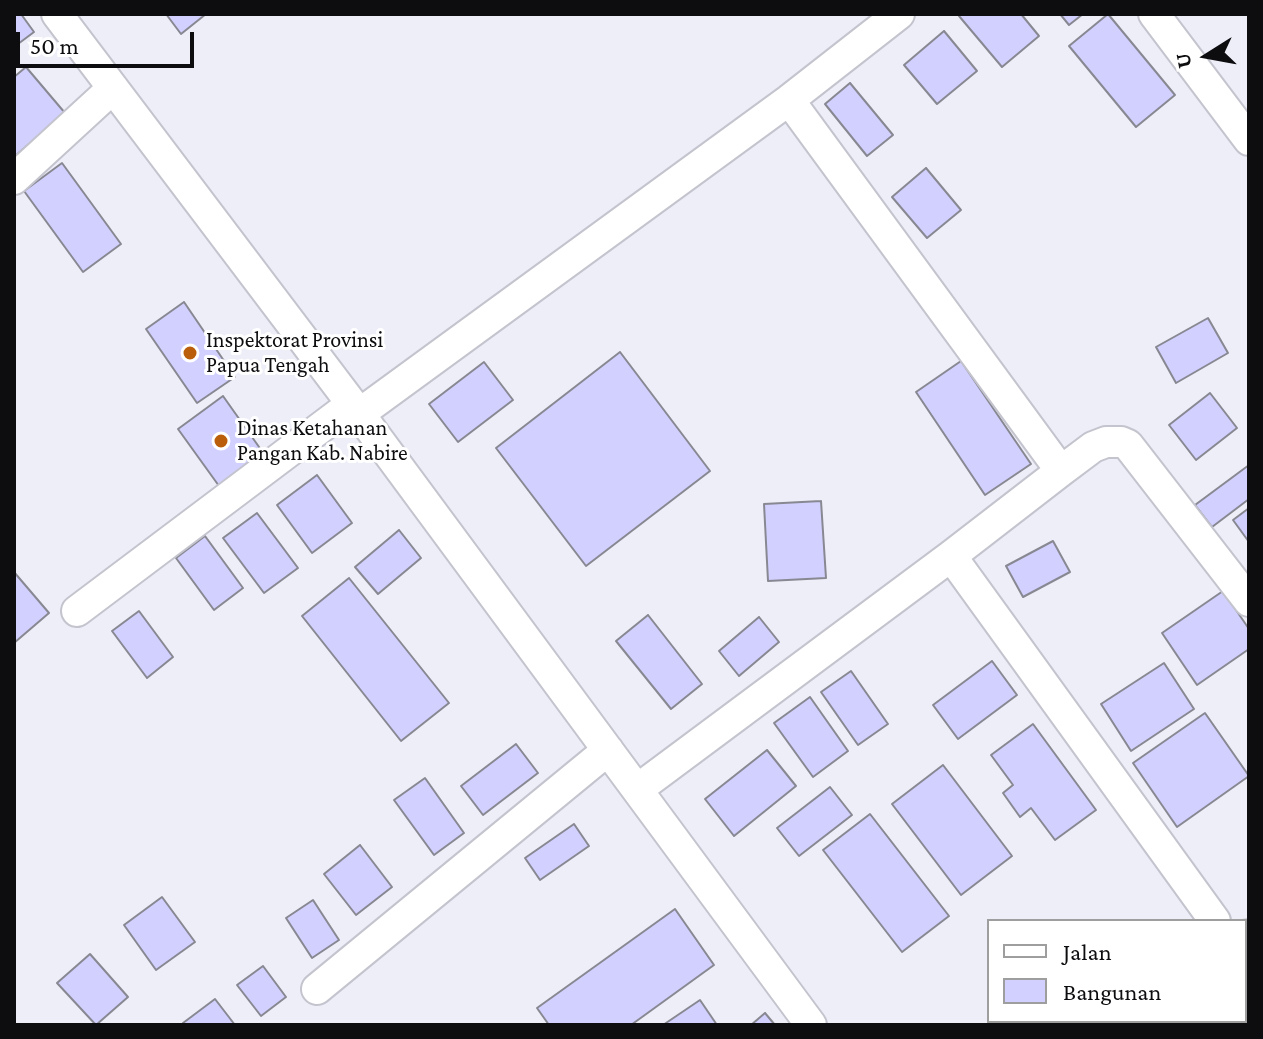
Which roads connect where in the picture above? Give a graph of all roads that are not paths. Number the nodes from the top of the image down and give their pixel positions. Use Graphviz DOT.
graph roads {
  1 [pos="57,14"];
  2 [pos="899,14"];
  3 [pos="1154,14"];
  4 [pos="113,88"];
  5 [pos="789,100"];
  6 [pos="1249,140"];
  7 [pos="14,179"];
  8 [pos="356,409"];
  9 [pos="1061,471"];
  10 [pos="951,556"];
  11 [pos="1249,601"];
  12 [pos="77,611"];
  13 [pos="608,750"];
  14 [pos="638,789"];
  15 [pos="1214,919"];
  16 [pos="317,989"];
  17 [pos="811,1025"];
  1 -- 4 [label="street"];
  2 -- 5 [label="street"];
  3 -- 6 [label="street"];
  4 -- 7 [label="street"];
  4 -- 8 [label="street"];
  5 -- 8 [label="street"];
  5 -- 9 [label="street"];
  8 -- 12 [label="street"];
  8 -- 13 [label="street"];
  9 -- 10 [label="street"];
  9 -- 11 [label="street"];
  10 -- 14 [label="street"];
  10 -- 15 [label="street"];
  13 -- 14 [label="street"];
  13 -- 16 [label="street"];
  14 -- 17 [label="street"];
}
